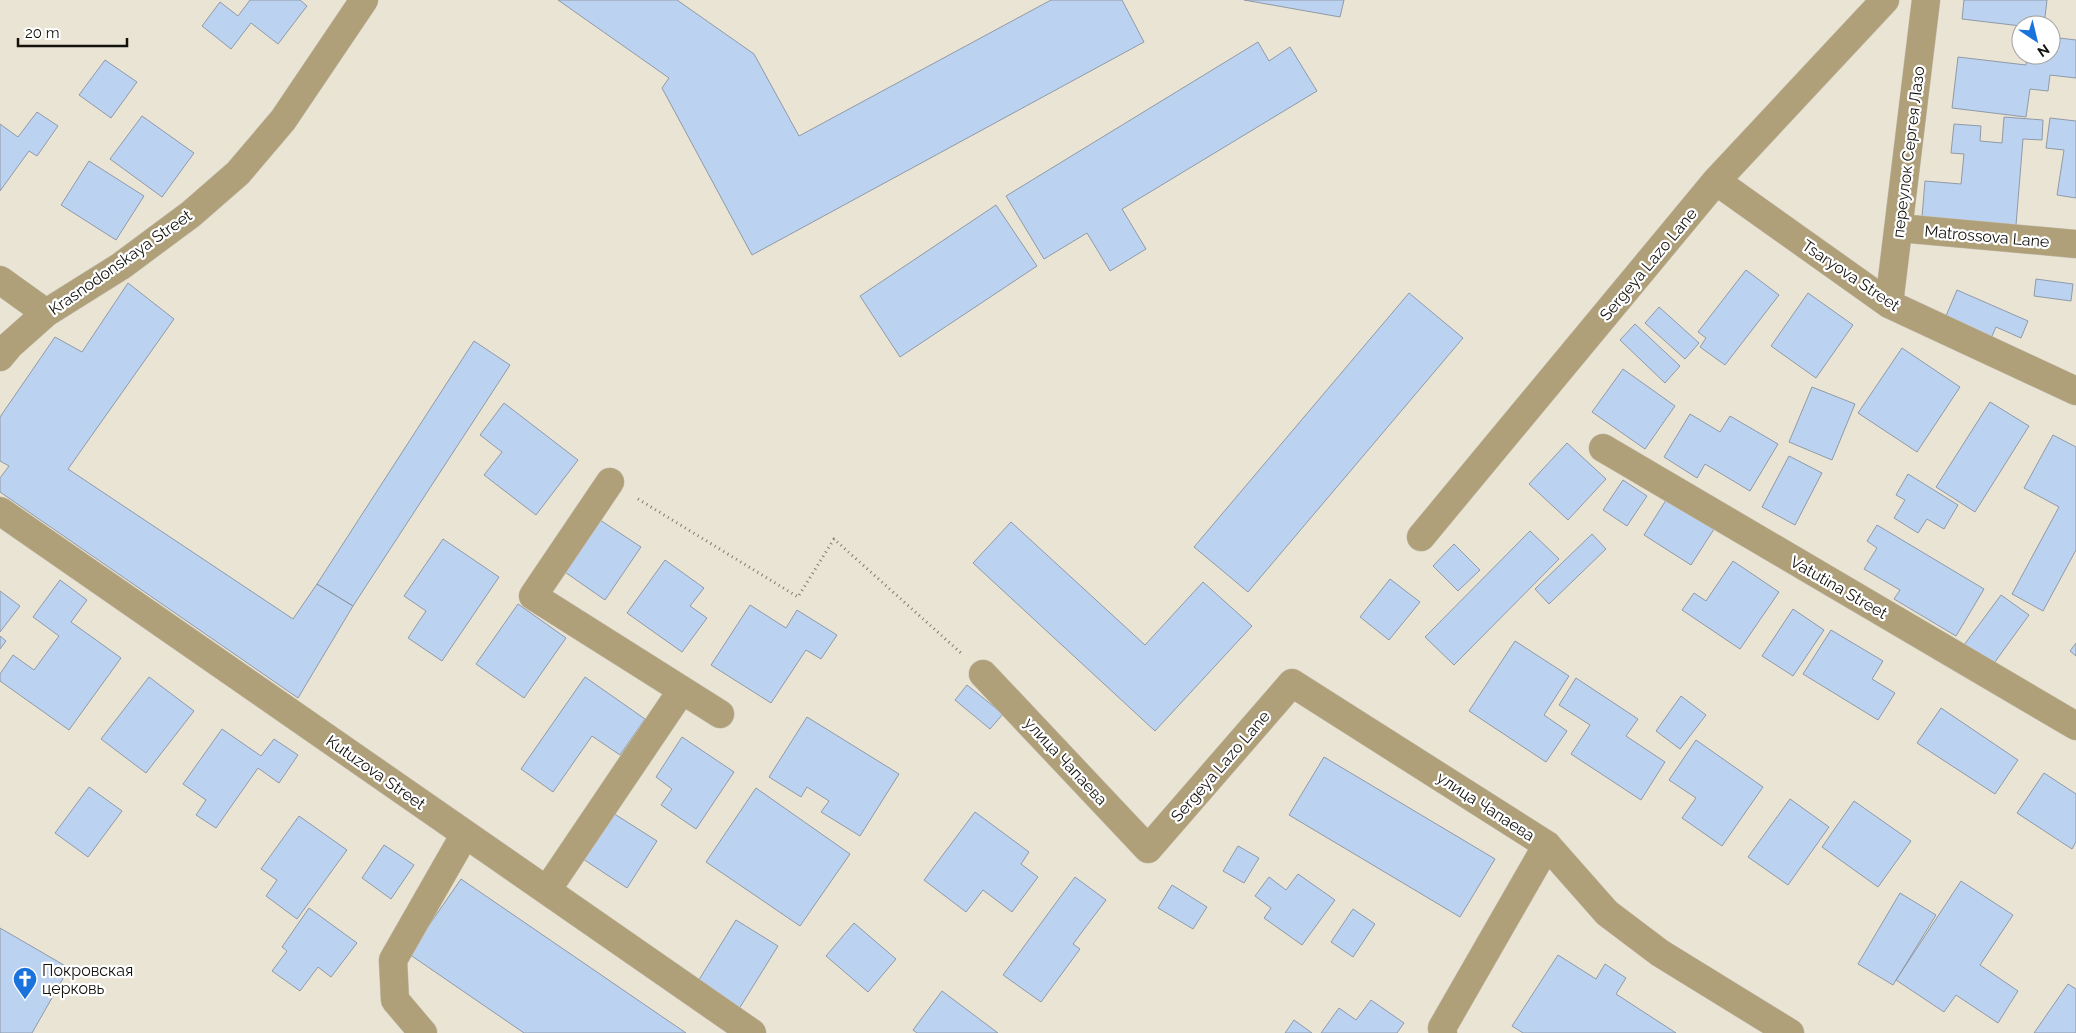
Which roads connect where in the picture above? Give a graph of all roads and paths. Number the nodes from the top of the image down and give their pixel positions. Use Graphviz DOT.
graph roads {
  1 [pos="364,0"];
  2 [pos="1885,0"];
  3 [pos="1926,0"];
  4 [pos="1716,181"];
  5 [pos="1898,228"];
  6 [pos="2076,244"];
  7 [pos="0,280"];
  8 [pos="1889,304"];
  9 [pos="46,313"];
  10 [pos="0,357"];
  11 [pos="2076,391"];
  12 [pos="1603,448"];
  13 [pos="610,482"];
  14 [pos="0,511"];
  15 [pos="1421,537"];
  16 [pos="983,674"];
  17 [pos="1292,683"];
  18 [pos="682,690"];
  19 [pos="720,714"];
  20 [pos="2076,726"];
  21 [pos="465,834"];
  22 [pos="1547,845"];
  23 [pos="1148,849"];
  24 [pos="547,890"];
  25 [pos="423,1033"];
  26 [pos="752,1033"];
  27 [pos="1443,1033"];
  28 [pos="1790,1033"];
  1 -- 9 [label="street, Krasnodonskaya Street"];
  2 -- 4 [label="street, Sergeya Lazo Lane"];
  3 -- 5 [label="street, переулок Сергея Лазо"];
  4 -- 8 [label="street, Tsaryova Street"];
  4 -- 15 [label="street, Sergeya Lazo Lane"];
  5 -- 6 [label="street, Matrossova Lane"];
  5 -- 8 [label="street, переулок Сергея Лазо"];
  7 -- 9 [label="street"];
  8 -- 11 [label="street, Tsaryova Street"];
  9 -- 10 [label="street, Krasnodonskaya Street"];
  12 -- 20 [label="street, Vatutina Street"];
  13 -- 16 [label="path"];
  13 -- 18 [label="street"];
  14 -- 21 [label="street, Kutuzova Street"];
  16 -- 23 [label="street, улица Чапаева"];
  17 -- 22 [label="street, улица Чапаева"];
  17 -- 23 [label="street, Sergeya Lazo Lane"];
  18 -- 19 [label="street"];
  18 -- 24 [label="street"];
  21 -- 24 [label="street, Kutuzova Street"];
  21 -- 25 [label="street"];
  22 -- 27 [label="street"];
  22 -- 28 [label="street, улица Чапаева"];
  24 -- 26 [label="street, Kutuzova Street"];
}
